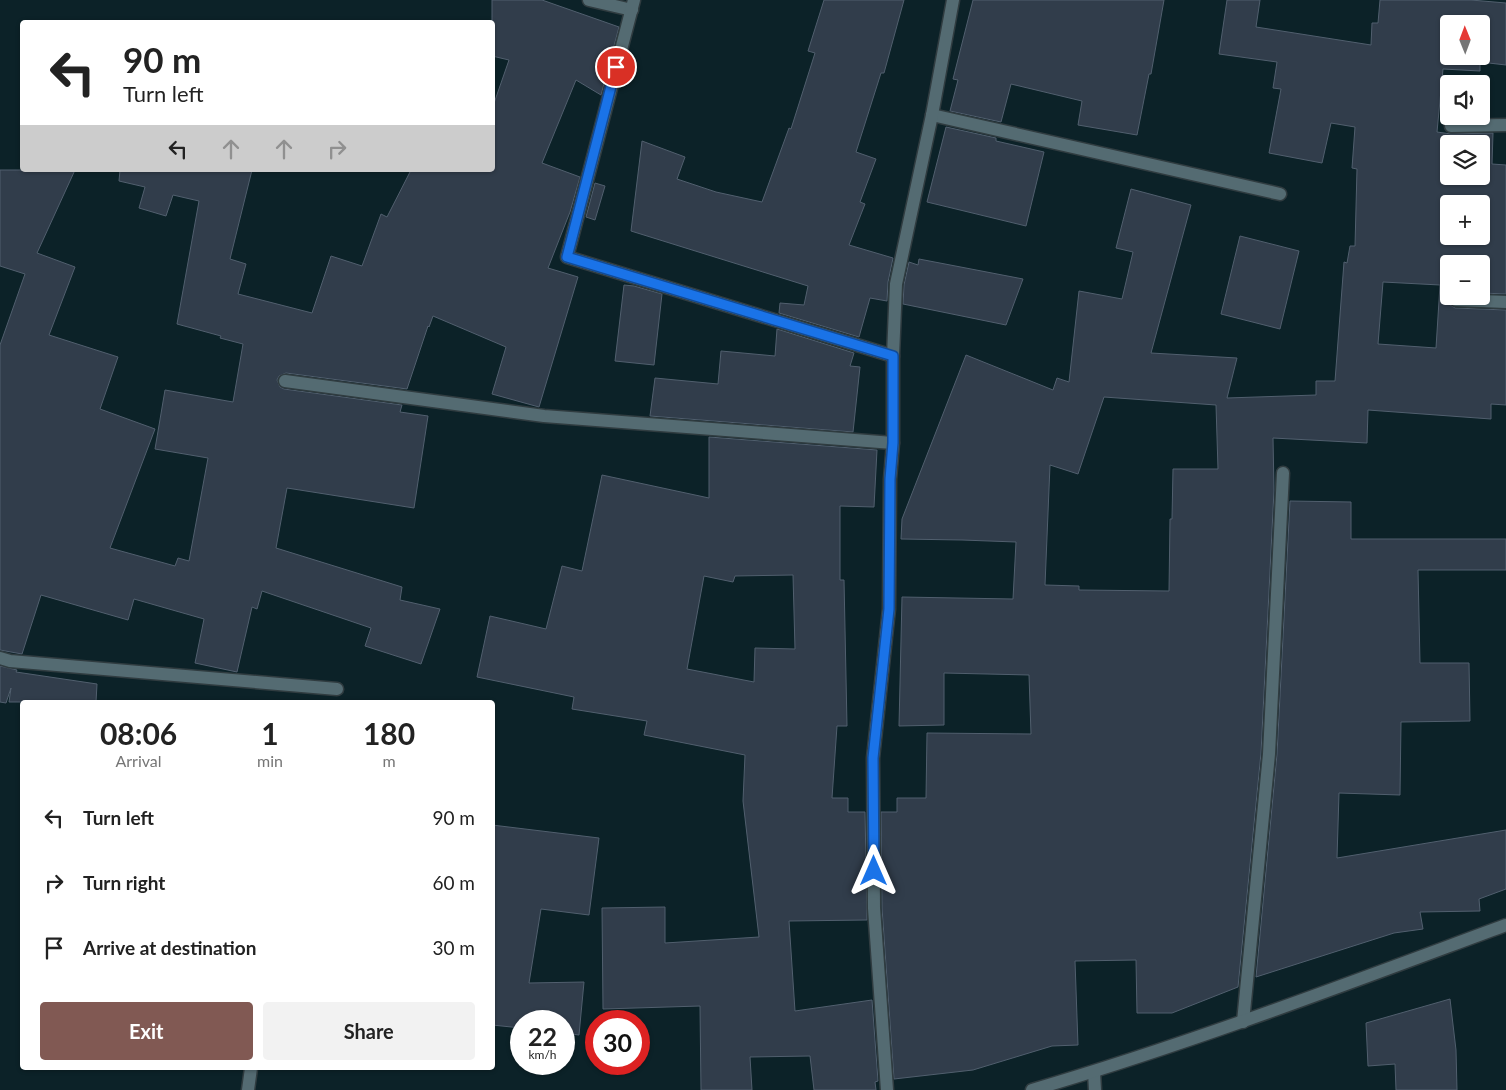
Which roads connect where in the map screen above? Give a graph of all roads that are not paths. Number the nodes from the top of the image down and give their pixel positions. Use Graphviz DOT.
graph roads {
  1 [pos="589,0"];
  2 [pos="953,0"];
  3 [pos="633,5"];
  4 [pos="932,115"];
  5 [pos="1506,124"];
  6 [pos="1451,126"];
  7 [pos="1280,194"];
  8 [pos="1490,301"];
  9 [pos="1506,302"];
  10 [pos="893,356"];
  11 [pos="285,381"];
  12 [pos="893,443"];
  13 [pos="1283,473"];
  14 [pos="0,658"];
  15 [pos="337,689"];
  16 [pos="1506,925"];
  17 [pos="1243,1022"];
  18 [pos="251,1070"];
  19 [pos="1094,1072"];
  20 [pos="248,1090"];
  21 [pos="886,1090"];
  22 [pos="1032,1090"];
  23 [pos="1095,1090"];
  1 -- 3 [label="street"];
  2 -- 4 [label="street"];
  3 -- 10 [label="street"];
  4 -- 7 [label="street"];
  4 -- 10 [label="street"];
  5 -- 6 [label="street"];
  8 -- 9 [label="street"];
  10 -- 12 [label="street"];
  11 -- 12 [label="street"];
  12 -- 21 [label="street"];
  13 -- 17 [label="street"];
  14 -- 15 [label="street"];
  16 -- 17 [label="street"];
  17 -- 19 [label="street"];
  18 -- 20 [label="street"];
  19 -- 22 [label="street"];
  19 -- 23 [label="street"];
}
